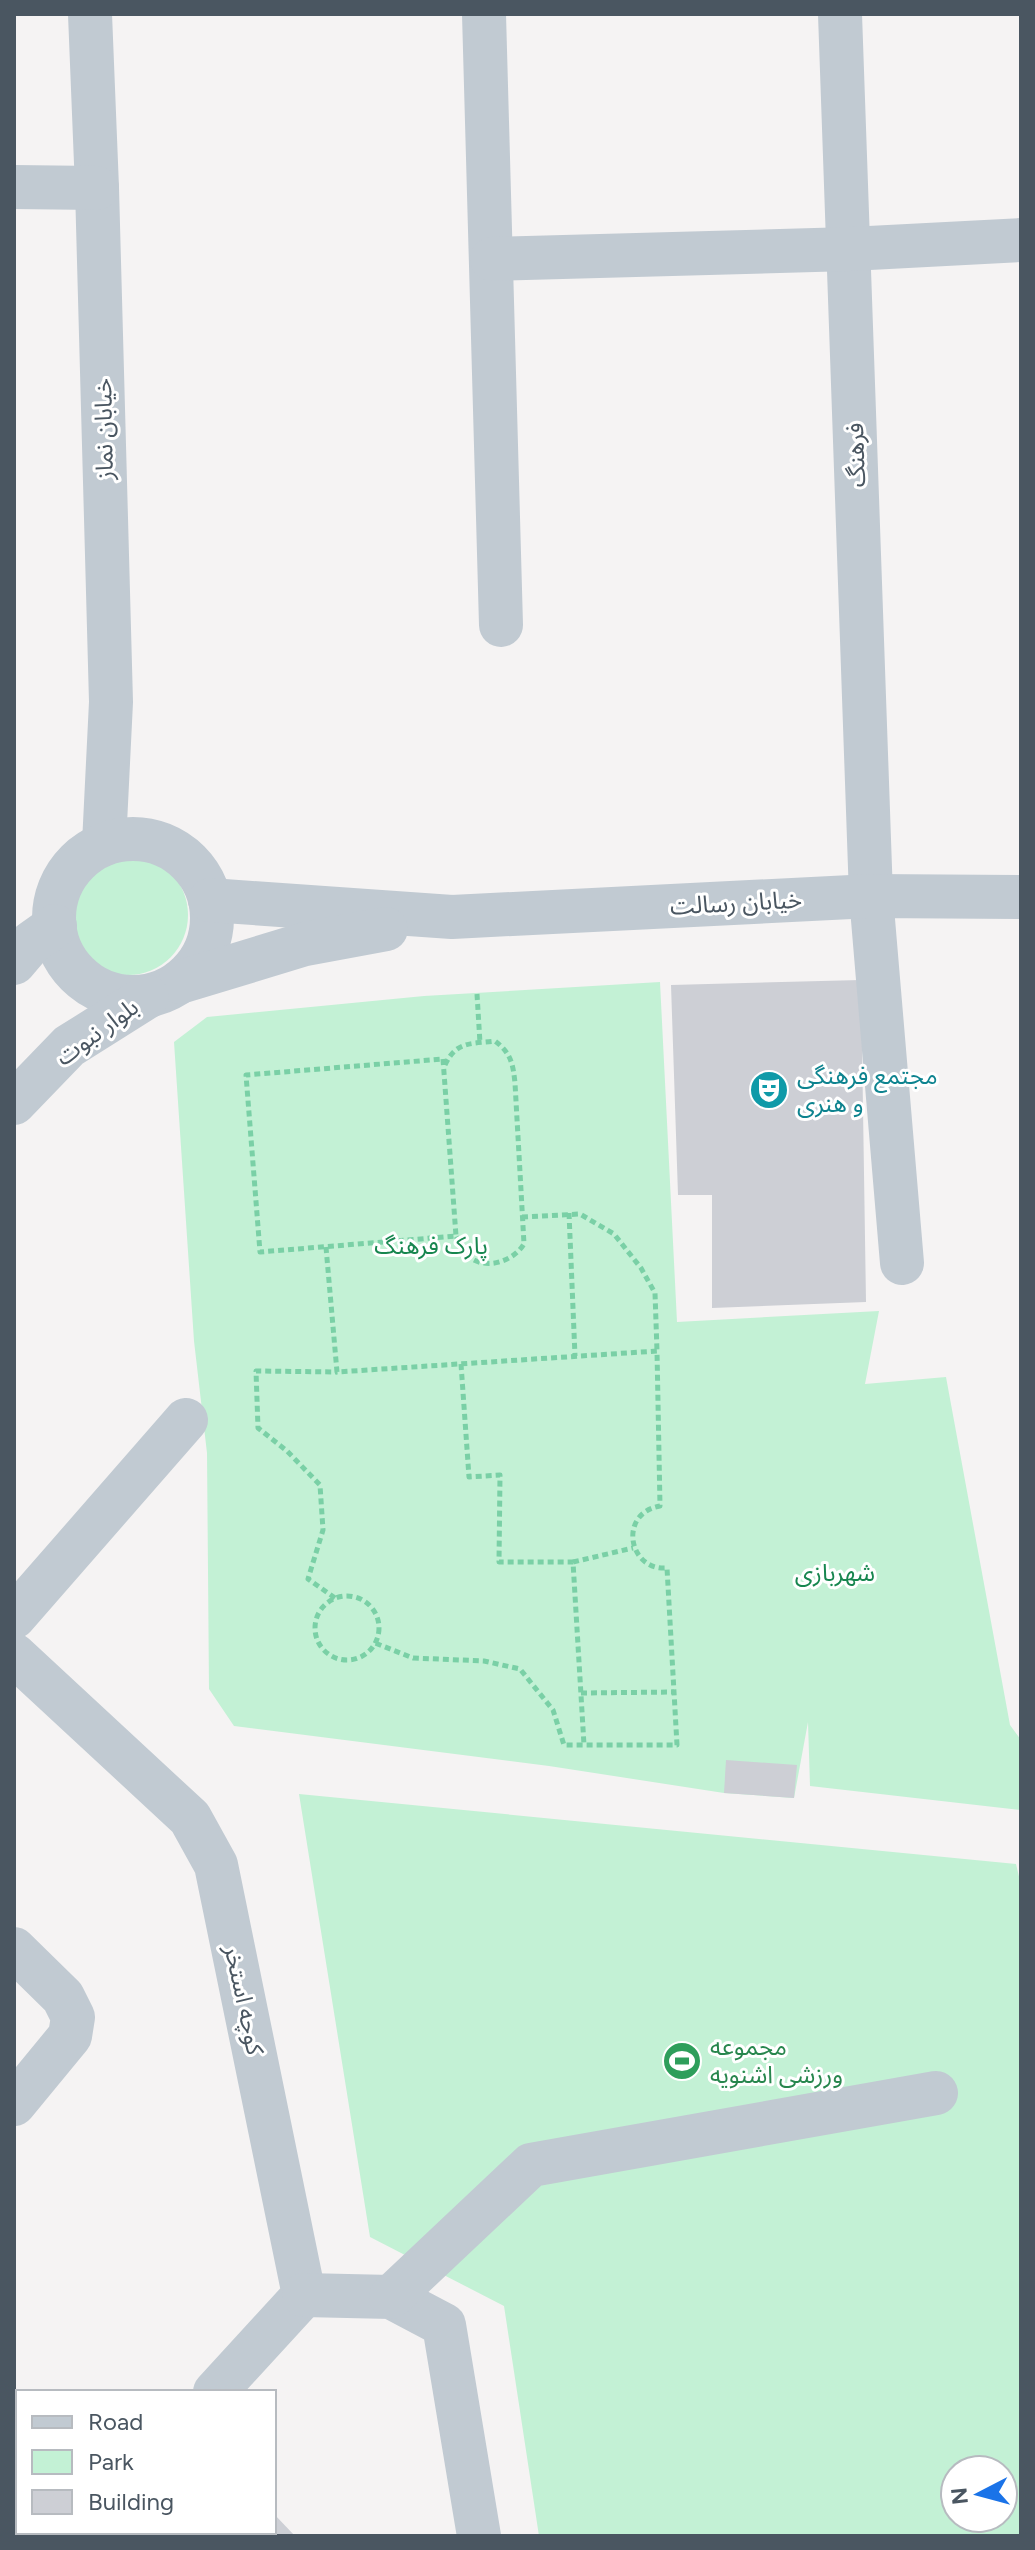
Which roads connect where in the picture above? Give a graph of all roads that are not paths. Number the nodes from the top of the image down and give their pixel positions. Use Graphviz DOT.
graph roads {
  1 [pos="90,14"];
  2 [pos="484,14"];
  3 [pos="840,14"];
  4 [pos="14,187"];
  5 [pos="97,188"];
  6 [pos="1021,240"];
  7 [pos="850,249"];
  8 [pos="492,259"];
  9 [pos="501,625"];
  10 [pos="104,844"];
  11 [pos="871,896"];
  12 [pos="1021,897"];
  13 [pos="210,900"];
  14 [pos="452,917"];
  15 [pos="55,926"];
  16 [pos="14,963"];
  17 [pos="164,989"];
  18 [pos="14,1103"];
  19 [pos="902,1263"];
  20 [pos="186,1420"];
  21 [pos="14,1617"];
  22 [pos="14,1655"];
  23 [pos="14,1949"];
  24 [pos="936,2093"];
  25 [pos="14,2104"];
  26 [pos="304,2295"];
  27 [pos="391,2297"];
  28 [pos="217,2390"];
  29 [pos="479,2536"];
  1 -- 5 [label="street, خیابان نماز"];
  2 -- 8 [label="street"];
  3 -- 7 [label="street, فرهنگ"];
  4 -- 5 [label="street"];
  5 -- 10 [label="street, خیابان نماز"];
  6 -- 7 [label="street"];
  7 -- 8 [label="street"];
  7 -- 11 [label="street, فرهنگ"];
  8 -- 9 [label="street"];
  10 -- 13 [label="street"];
  10 -- 15 [label="street"];
  11 -- 12 [label="street, خیابان رسالت"];
  11 -- 14 [label="street, خیابان رسالت"];
  11 -- 19 [label="street, فرهنگ"];
  13 -- 14 [label="street"];
  13 -- 17 [label="street"];
  14 -- 17 [label="street"];
  15 -- 16 [label="street"];
  15 -- 17 [label="street"];
  17 -- 18 [label="street, بلوار نبوت"];
  20 -- 21 [label="street"];
  22 -- 26 [label="street, کوچه استخر"];
  23 -- 25 [label="street"];
  24 -- 27 [label="street"];
  26 -- 27 [label="street"];
  26 -- 28 [label="street"];
  27 -- 29 [label="street"];
}
